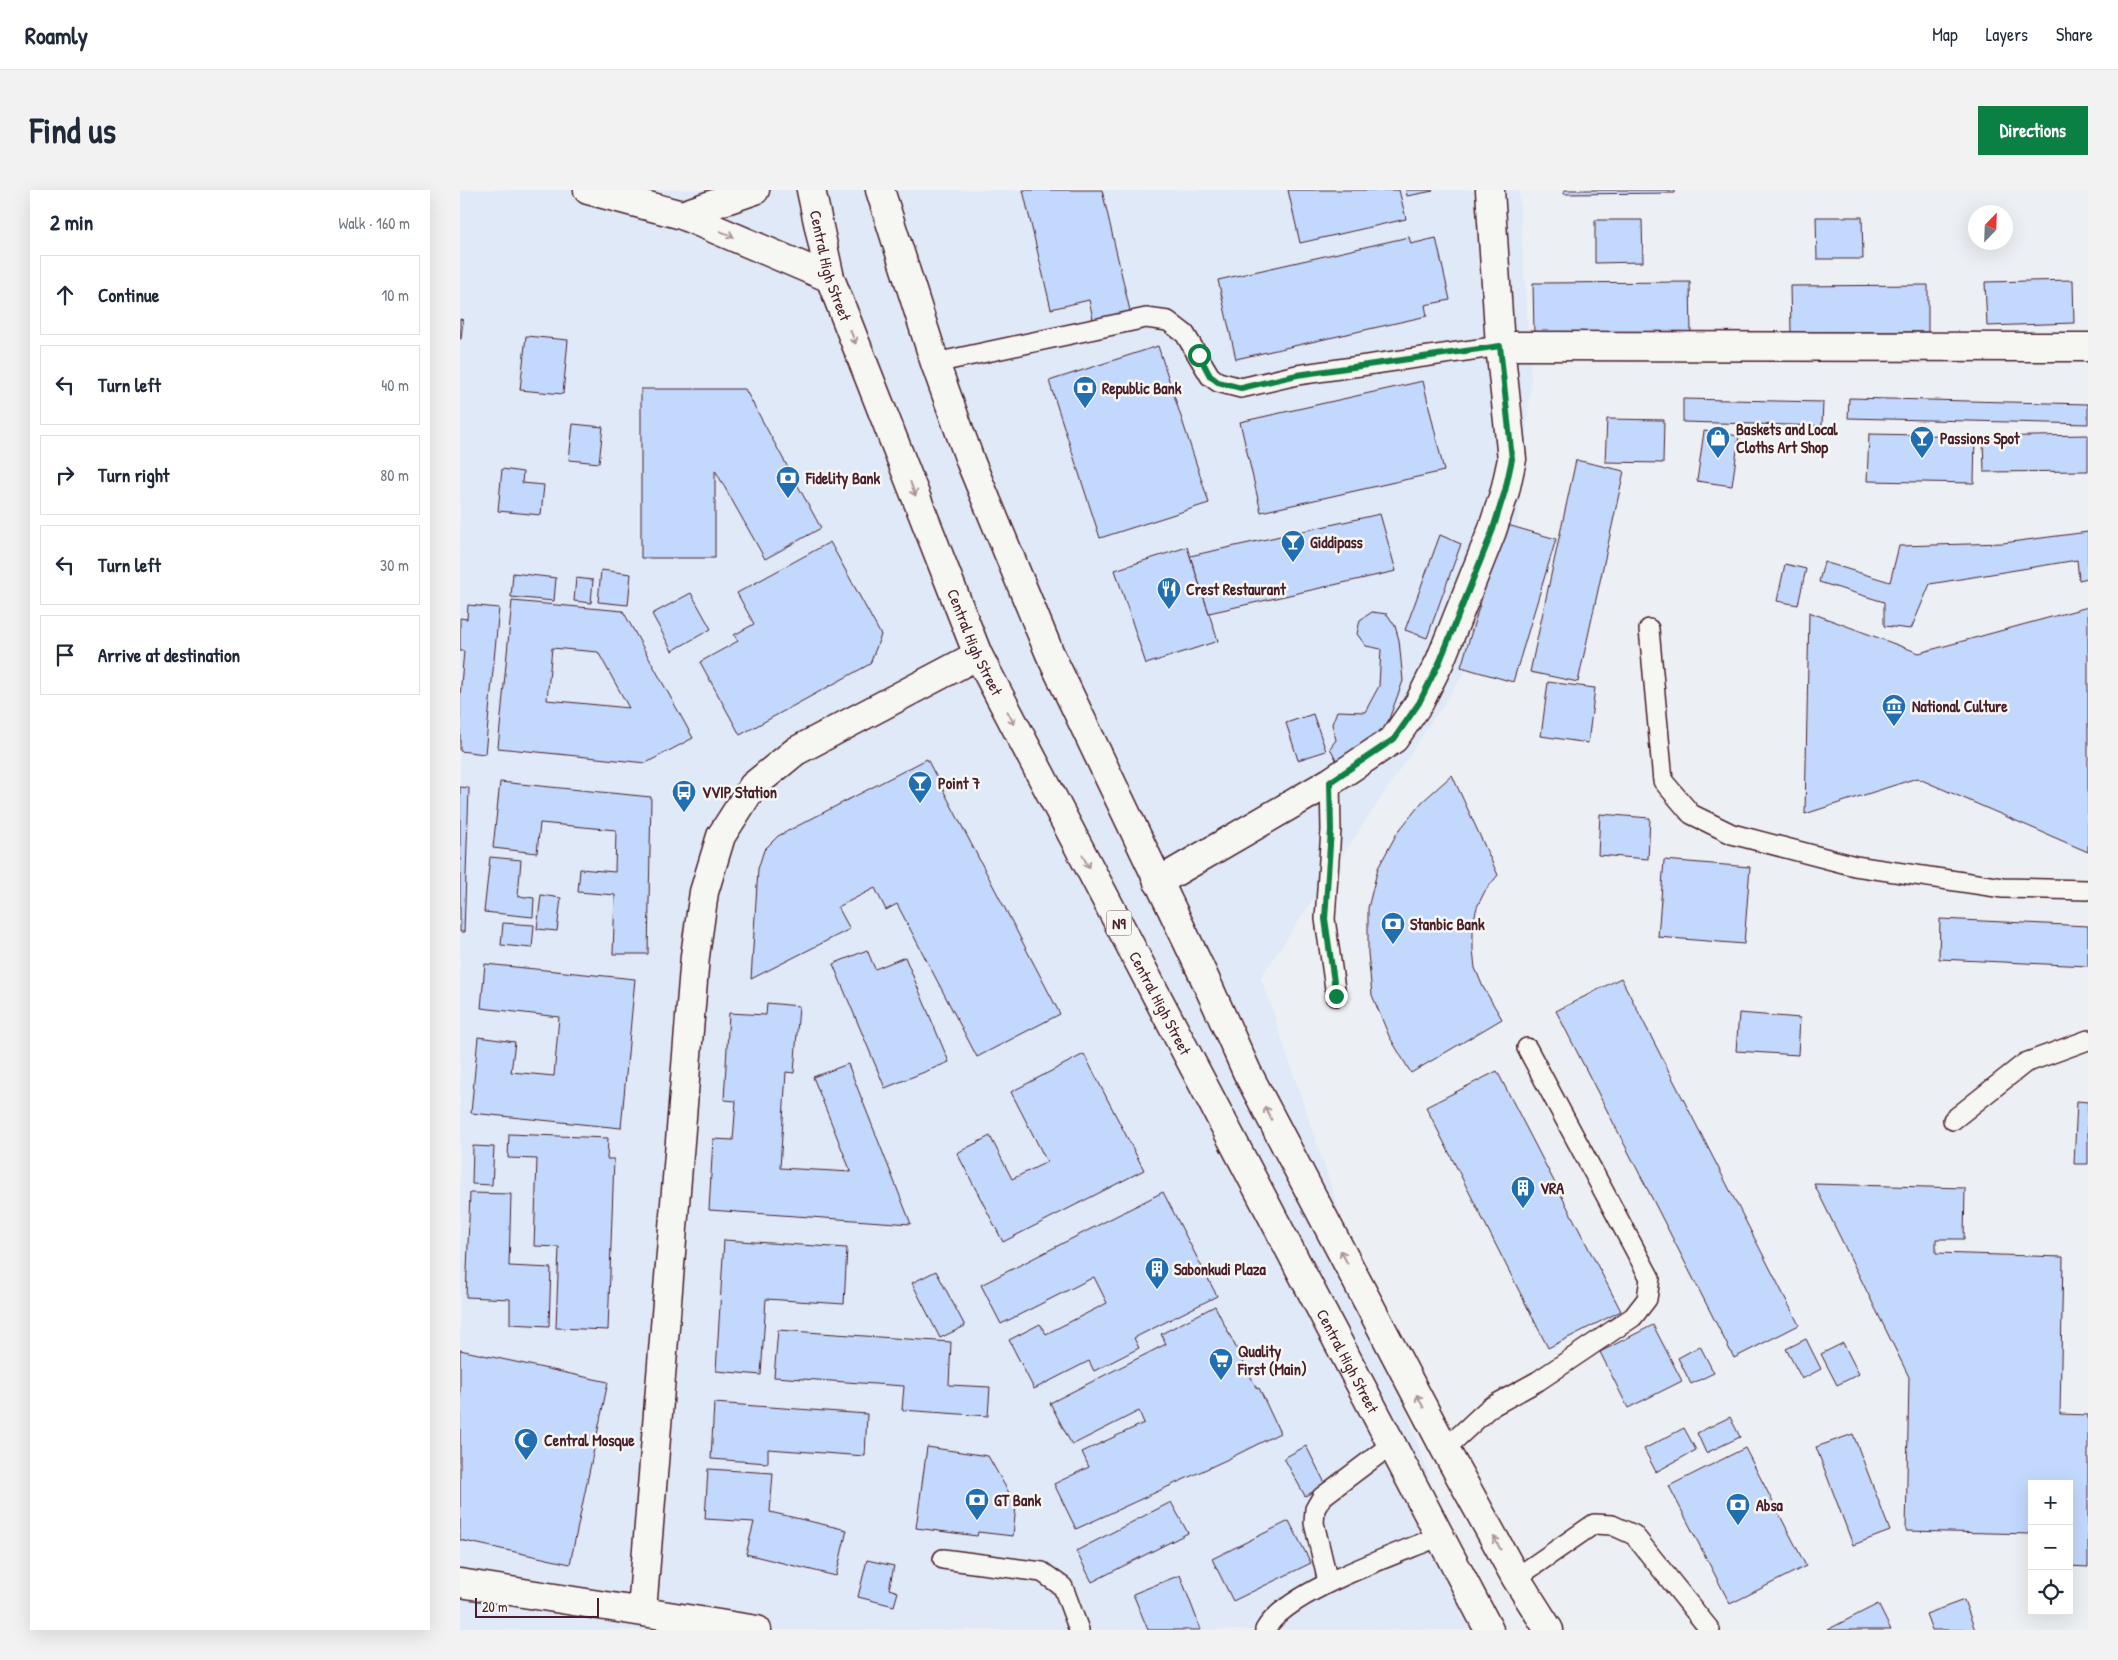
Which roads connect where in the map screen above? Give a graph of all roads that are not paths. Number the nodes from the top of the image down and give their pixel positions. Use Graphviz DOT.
graph roads {
  1 [pos="588,190"];
  2 [pos="755,190"];
  3 [pos="811,190"];
  4 [pos="880,190"];
  5 [pos="1490,190"];
  6 [pos="682,215"];
  7 [pos="830,278"];
  8 [pos="1500,346"];
  9 [pos="2088,347"];
  10 [pos="935,363"];
  11 [pos="1649,629"];
  12 [pos="978,655"];
  13 [pos="1330,782"];
  14 [pos="1158,882"];
  15 [pos="2088,890"];
  16 [pos="1336,996"];
  17 [pos="2088,1040"];
  18 [pos="1527,1048"];
  19 [pos="1953,1120"];
  20 [pos="1392,1444"];
  21 [pos="1445,1449"];
  22 [pos="1440,1536"];
  23 [pos="943,1559"];
  24 [pos="1516,1578"];
  25 [pos="1328,1582"];
  26 [pos="460,1583"];
  27 [pos="642,1611"];
  28 [pos="757,1630"];
  29 [pos="1079,1630"];
  30 [pos="1265,1630"];
  31 [pos="1489,1630"];
  32 [pos="1549,1630"];
  33 [pos="1710,1630"];
  1 -- 6 [label="main road"];
  2 -- 6 [label="main road"];
  3 -- 7 [label="main road, Central High Street / N9"];
  4 -- 10 [label="main road"];
  5 -- 8 [label="main road"];
  6 -- 7 [label="main road, one-way"];
  7 -- 12 [label="main road, Central High Street / N9, one-way"];
  8 -- 9 [label="main road"];
  8 -- 10 [label="lane"];
  8 -- 13 [label="main road"];
  10 -- 14 [label="main road"];
  11 -- 15 [label="lane"];
  12 -- 20 [label="main road, Central High Street / N9, one-way"];
  12 -- 27 [label="main road"];
  13 -- 14 [label="main road"];
  13 -- 16 [label="lane"];
  21 -- 14 [label="main road, one-way"];
  17 -- 19 [label="lane"];
  18 -- 21 [label="lane"];
  20 -- 22 [label="main road, Central High Street / N9"];
  20 -- 25 [label="lane"];
  24 -- 21 [label="main road, one-way"];
  22 -- 25 [label="lane"];
  22 -- 31 [label="main road, Central High Street / N9"];
  23 -- 29 [label="lane"];
  24 -- 32 [label="main road"];
  24 -- 33 [label="lane"];
  25 -- 30 [label="lane"];
  26 -- 27 [label="main road"];
  27 -- 28 [label="main road"];
}
